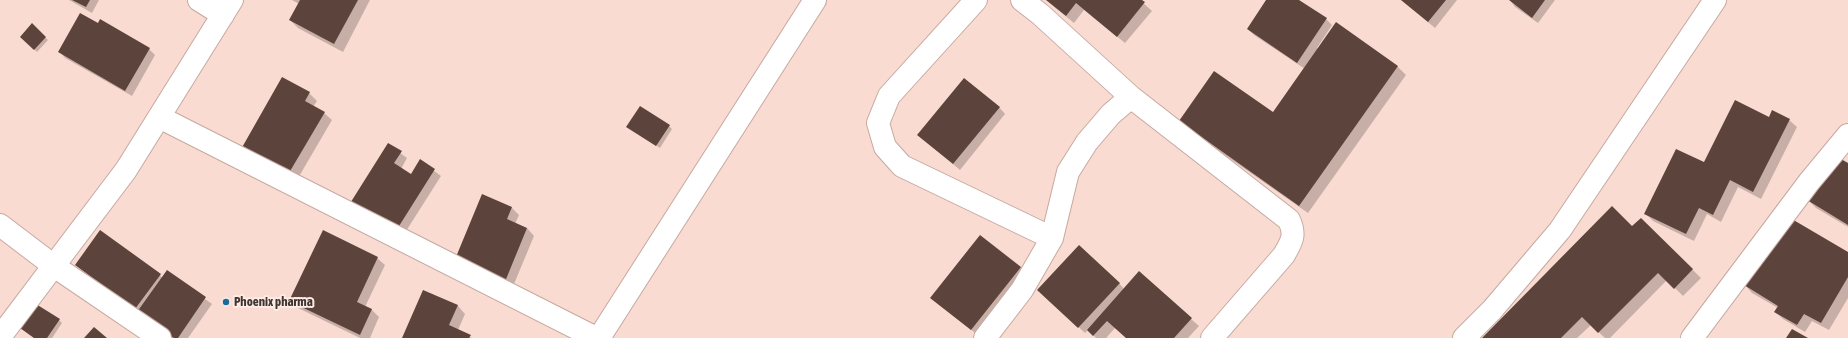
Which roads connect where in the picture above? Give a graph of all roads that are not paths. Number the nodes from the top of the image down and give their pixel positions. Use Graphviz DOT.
graph roads {
  1 [pos="199,0"];
  2 [pos="815,0"];
  3 [pos="976,0"];
  4 [pos="1022,0"];
  5 [pos="1715,0"];
  6 [pos="227,8"];
  7 [pos="1130,97"];
  8 [pos="159,117"];
  9 [pos="1848,135"];
  10 [pos="0,225"];
  11 [pos="1052,238"];
  12 [pos="54,266"];
  13 [pos="0,337"];
  14 [pos="160,338"];
  15 [pos="596,338"];
  16 [pos="599,338"];
  17 [pos="985,338"];
  18 [pos="1212,338"];
  19 [pos="1464,338"];
  20 [pos="1692,338"];
  1 -- 6 [label="street"];
  2 -- 16 [label="street"];
  3 -- 11 [label="street"];
  4 -- 7 [label="street"];
  5 -- 19 [label="street"];
  6 -- 8 [label="street"];
  7 -- 11 [label="street"];
  7 -- 18 [label="street"];
  8 -- 12 [label="street"];
  8 -- 15 [label="street"];
  9 -- 20 [label="street"];
  10 -- 12 [label="street"];
  11 -- 17 [label="street"];
  12 -- 13 [label="street"];
  12 -- 14 [label="street"];
}
